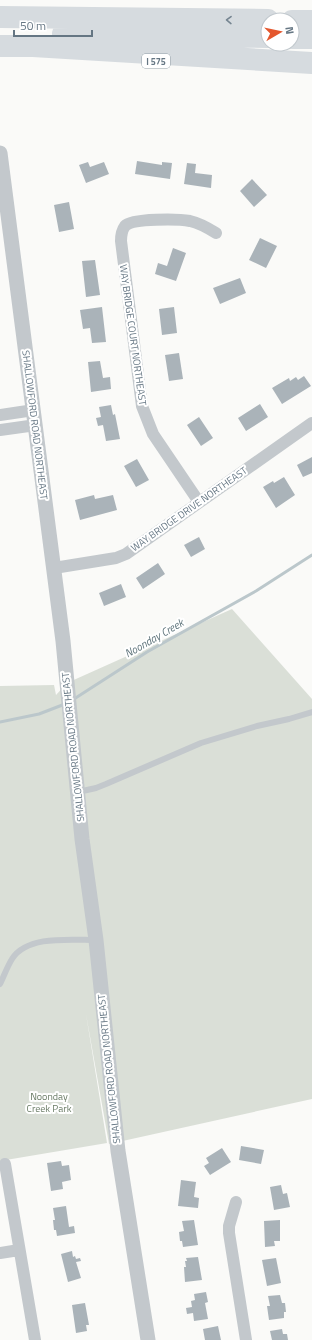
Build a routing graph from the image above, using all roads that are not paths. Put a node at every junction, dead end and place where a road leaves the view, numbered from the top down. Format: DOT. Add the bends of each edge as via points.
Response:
graph roads {
  1 [pos="0,17"];
  2 [pos="260,20"];
  3 [pos="300,20"];
  4 [pos="312,21"];
  5 [pos="0,33"];
  6 [pos="260,37"];
  7 [pos="300,38"];
  8 [pos="312,38"];
  9 [pos="0,46"];
  10 [pos="0,60"];
  11 [pos="312,63"];
  12 [pos="0,153"];
  13 [pos="216,233"];
  14 [pos="34,410"];
  15 [pos="0,415"];
  16 [pos="312,423"];
  17 [pos="36,425"];
  18 [pos="0,430"];
  19 [pos="199,502"];
  20 [pos="54,568"];
  21 [pos="312,712"];
  22 [pos="77,792"];
  23 [pos="96,940"];
  24 [pos="0,984"];
  25 [pos="5,1164"];
  26 [pos="236,1202"];
  27 [pos="19,1250"];
  28 [pos="0,1253"];
  29 [pos="35,1340"];
  30 [pos="148,1340"];
  31 [pos="246,1340"];
  2 -- 1 [label="highway, one-way"];
  3 -- 4 [label="highway"];
  5 -- 6 [label="highway"];
  7 -- 8 [label="highway"];
  9 -- 11 [label="highway"];
  10 -- 11 [label="highway, I 575"];
  12 -- 14 [label="street, SHALLOWFORD ROAD NORTHEAST"];
  13 -- 19 [label="street, WAY BRIDGE COURT NORTHEAST" via="190,221 121,222 121,241 142,406 153,434"];
  14 -- 15 [label="street"];
  14 -- 17 [label="street, SHALLOWFORD ROAD NORTHEAST"];
  16 -- 19 [label="street, WAY BRIDGE DRIVE NORTHEAST"];
  17 -- 18 [label="street"];
  17 -- 20 [label="street, SHALLOWFORD ROAD NORTHEAST"];
  19 -- 20 [label="street, WAY BRIDGE DRIVE NORTHEAST" via="126,554 116,558"];
  20 -- 22 [label="street, SHALLOWFORD ROAD NORTHEAST"];
  21 -- 22 [label="lane" via="223,735 96,788"];
  22 -- 23 [label="street, SHALLOWFORD ROAD NORTHEAST"];
  23 -- 24 [label="lane" via="28,945 12,959"];
  23 -- 30 [label="street, SHALLOWFORD ROAD NORTHEAST" via="118,1151"];
  25 -- 27 [label="street"];
  26 -- 31 [label="street" via="229,1233"];
  27 -- 28 [label="street"];
  27 -- 29 [label="street"];
}
